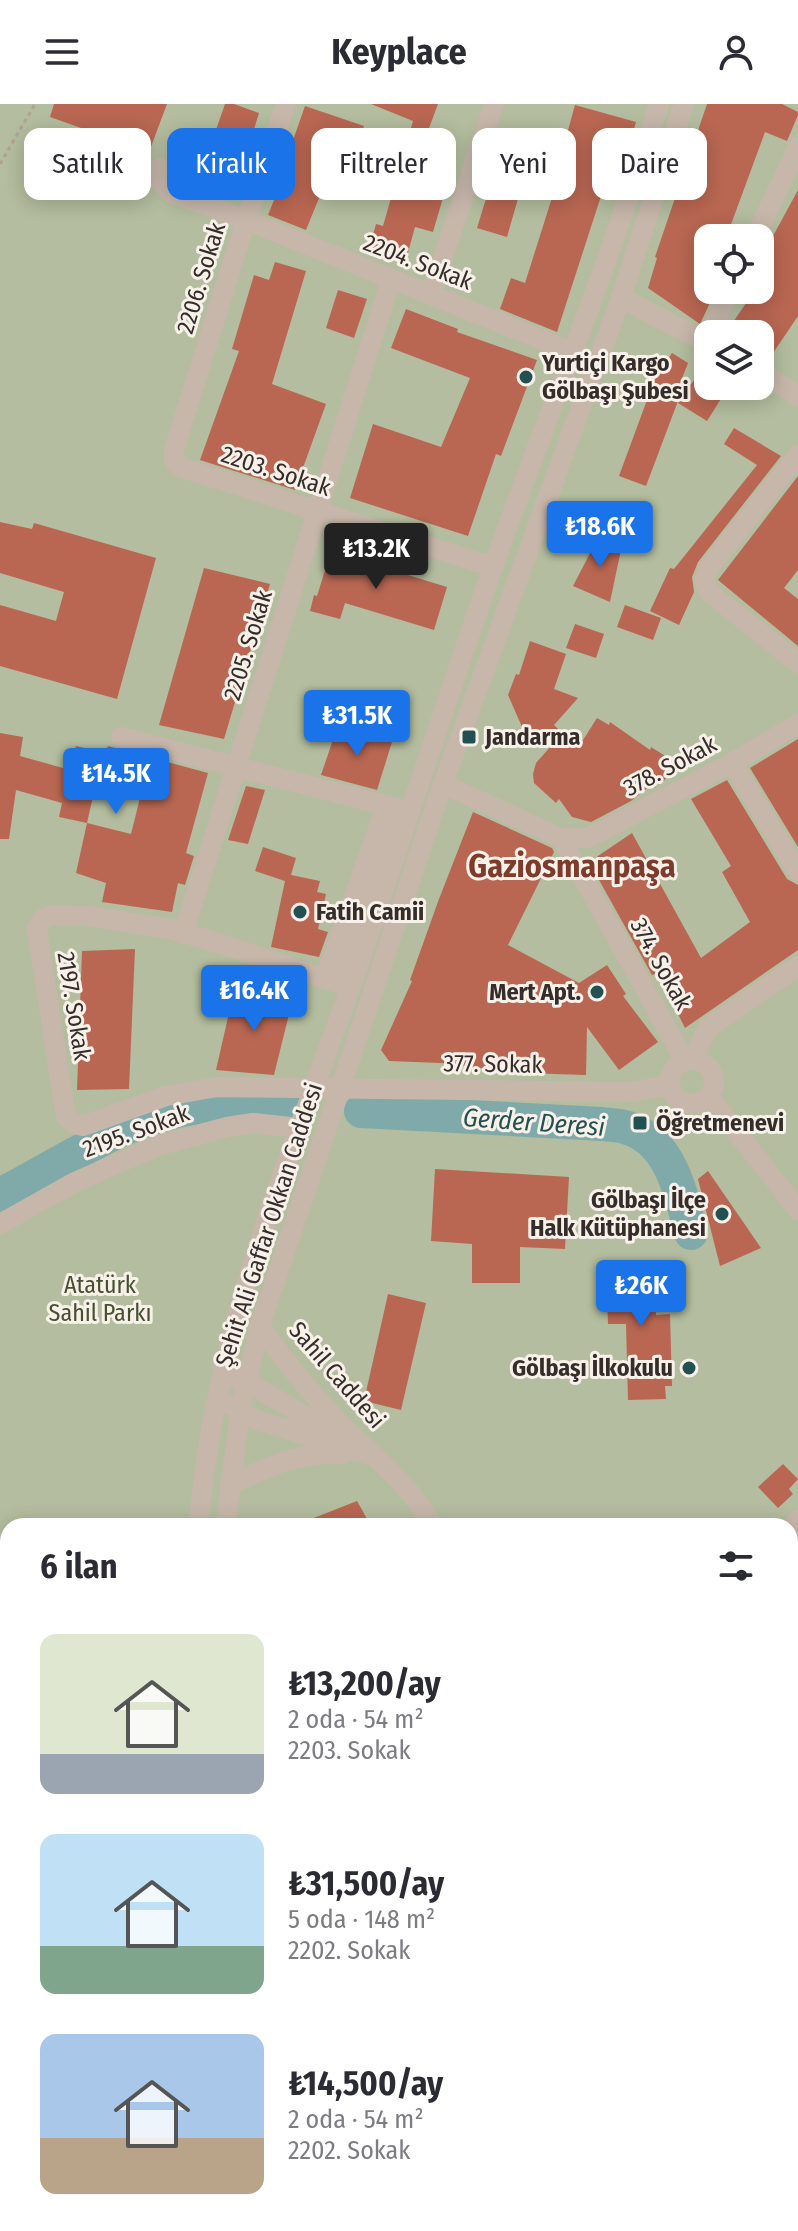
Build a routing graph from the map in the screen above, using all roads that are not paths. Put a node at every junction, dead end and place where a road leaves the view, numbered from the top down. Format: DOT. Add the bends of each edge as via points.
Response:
graph roads {
  1 [pos="286,104"];
  2 [pos="494,104"];
  3 [pos="659,104"];
  4 [pos="684,104"];
  5 [pos="798,147"];
  6 [pos="160,168"];
  7 [pos="246,220"];
  8 [pos="762,224"];
  9 [pos="391,280"];
  10 [pos="431,294"];
  11 [pos="621,298"];
  12 [pos="694,332"];
  13 [pos="572,352"];
  14 [pos="774,380"];
  15 [pos="798,395"];
  16 [pos="798,455"];
  17 [pos="180,467"];
  18 [pos="318,512"];
  19 [pos="493,567"];
  20 [pos="798,663"];
  21 [pos="798,724"];
  22 [pos="121,737"];
  23 [pos="732,763"];
  24 [pos="238,767"];
  25 [pos="443,784"];
  26 [pos="411,811"];
  27 [pos="384,812"];
  28 [pos="561,838"];
  29 [pos="798,872"];
  30 [pos="183,934"];
  31 [pos="798,966"];
  32 [pos="350,987"];
  33 [pos="689,1060"];
  34 [pos="670,1085"];
  35 [pos="314,1088"];
  36 [pos="339,1088"];
  37 [pos="709,1097"];
  38 [pos="300,1128"];
  39 [pos="798,1210"];
  40 [pos="0,1224"];
  41 [pos="260,1326"];
  42 [pos="222,1374"];
  43 [pos="248,1376"];
  44 [pos="240,1412"];
  45 [pos="375,1457"];
  46 [pos="230,1485"];
  47 [pos="200,1518"];
  48 [pos="227,1518"];
  49 [pos="427,1518"];
  1 -- 7 [label="street, 2206. Sokak"];
  2 -- 10 [label="street"];
  3 -- 13 [label="street, Şehit Ali Gaffar Okkan Caddesi"];
  4 -- 11 [label="street, Şehit Ali Gaffar Okkan Caddesi"];
  5 -- 8 [label="street"];
  6 -- 7 [label="street, 2204. Sokak" via="159,180 170,192"];
  7 -- 9 [label="street, 2204. Sokak"];
  7 -- 17 [label="street, 2206. Sokak" via="174,450"];
  9 -- 10 [label="street, 2204. Sokak"];
  9 -- 18 [label="street, 2205. Sokak"];
  10 -- 13 [label="street, 2204. Sokak"];
  11 -- 12 [label="street"];
  11 -- 25 [label="street, Şehit Ali Gaffar Okkan Caddesi"];
  13 -- 19 [label="street, Şehit Ali Gaffar Okkan Caddesi"];
  14 -- 15 [label="street"];
  16 -- 20 [label="street" via="711,565 704,586"];
  17 -- 18 [label="street, 2203. Sokak"];
  18 -- 19 [label="street, 2203. Sokak"];
  18 -- 24 [label="street, 2205. Sokak"];
  19 -- 26 [label="street, Şehit Ali Gaffar Okkan Caddesi"];
  21 -- 23 [label="street, 378. Sokak"];
  22 -- 24 [label="street"];
  23 -- 28 [label="street, 378. Sokak" via="588,838"];
  23 -- 29 [label="street"];
  24 -- 26 [label="street"];
  24 -- 30 [label="street, 2205. Sokak"];
  25 -- 28 [label="street"];
  25 -- 36 [label="street, Şehit Ali Gaffar Okkan Caddesi"];
  26 -- 32 [label="street, Şehit Ali Gaffar Okkan Caddesi"];
  27 -- 27 [label="street" via="368,856 327,973 340,976 393,825"];
  28 -- 33 [label="street, 374. Sokak"];
  30 -- 32 [label="street, 2197. Sokak"];
  30 -- 35 [label="street, 2197. Sokak" via="88,916 50,915 42,920 37,941 66,1117 83,1126 185,1091 217,1087"];
  31 -- 33 [label="street" via="712,1025"];
  32 -- 35 [label="street, Şehit Ali Gaffar Okkan Caddesi"];
  33 -- 34 [label="street" via="674,1068"];
  33 -- 37 [label="street" via="706,1064 714,1076"];
  34 -- 36 [label="street, 377. Sokak" via="630,1092"];
  34 -- 37 [label="street" via="676,1097 689,1104"];
  35 -- 36 [label="street, 377. Sokak"];
  35 -- 38 [label="street, Şehit Ali Gaffar Okkan Caddesi"];
  36 -- 41 [label="street, Şehit Ali Gaffar Okkan Caddesi"];
  37 -- 39 [label="street"];
  38 -- 40 [label="street, 2195. Sokak" via="253,1123 157,1146 73,1183"];
  38 -- 42 [label="street, Şehit Ali Gaffar Okkan Caddesi"];
  41 -- 43 [label="street, Şehit Ali Gaffar Okkan Caddesi"];
  41 -- 45 [label="street, Sahil Caddesi" via="306,1387"];
  42 -- 43 [label="street" via="230,1379"];
  42 -- 44 [label="street, Şehit Ali Gaffar Okkan Caddesi" via="231,1406"];
  42 -- 47 [label="street, Şehit Ali Gaffar Okkan Caddesi"];
  43 -- 44 [label="street, Şehit Ali Gaffar Okkan Caddesi"];
  43 -- 45 [label="street"];
  44 -- 45 [label="street"];
  44 -- 46 [label="street, Şehit Ali Gaffar Okkan Caddesi"];
  45 -- 46 [label="street, Sahil Caddesi" via="308,1455"];
  45 -- 49 [label="street, Sahil Caddesi"];
  46 -- 48 [label="street"];
}
